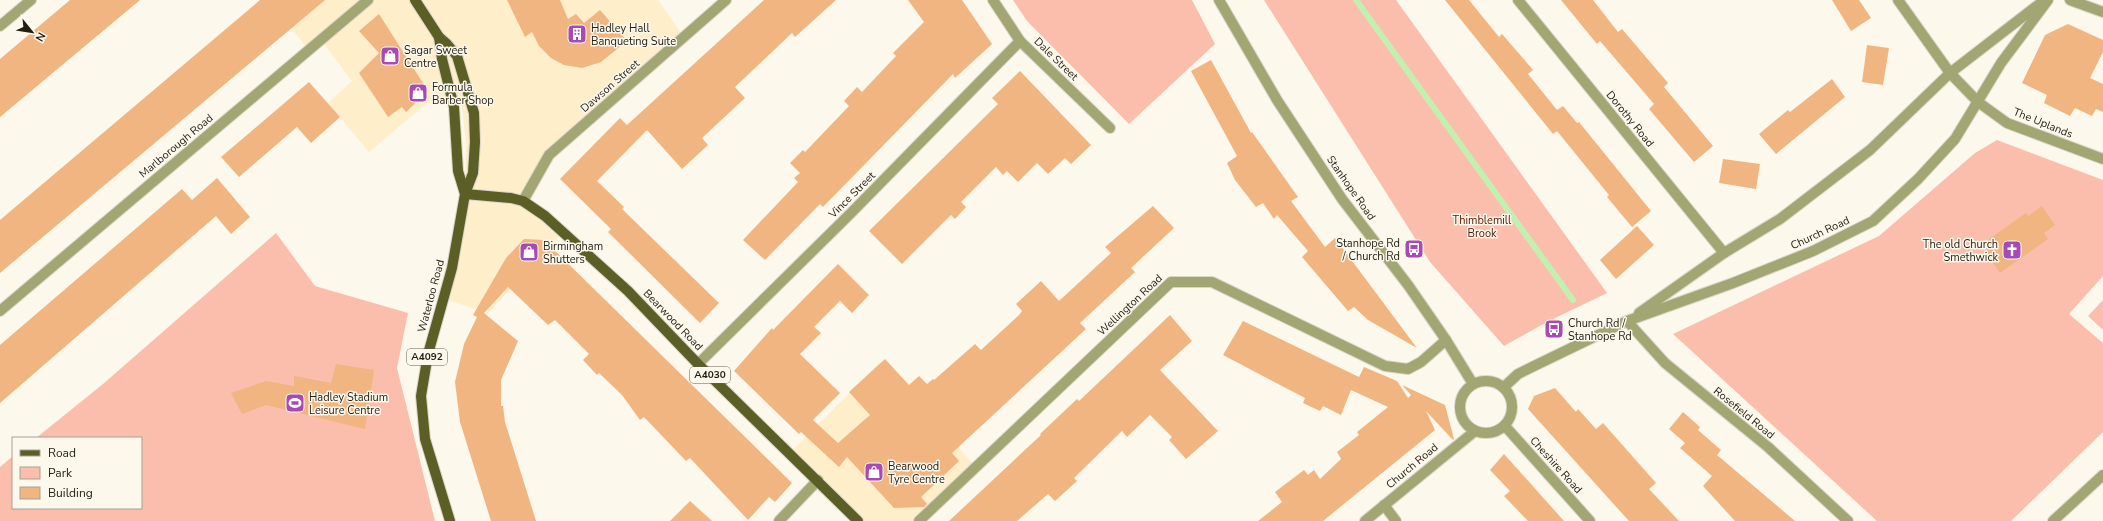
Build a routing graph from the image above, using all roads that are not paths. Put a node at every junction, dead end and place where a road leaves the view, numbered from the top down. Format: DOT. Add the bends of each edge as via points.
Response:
graph roads {
  1 [pos="31,0"];
  2 [pos="368,0"];
  3 [pos="415,0"];
  4 [pos="726,0"];
  5 [pos="993,0"];
  6 [pos="1219,0"];
  7 [pos="1518,0"];
  8 [pos="1898,0"];
  9 [pos="2045,0"];
  10 [pos="2048,0"];
  11 [pos="2070,0"];
  12 [pos="2103,12"];
  13 [pos="0,26"];
  14 [pos="438,37"];
  15 [pos="1020,41"];
  16 [pos="1950,73"];
  17 [pos="1978,102"];
  18 [pos="1110,128"];
  19 [pos="2103,159"];
  20 [pos="465,194"];
  21 [pos="523,201"];
  22 [pos="1724,253"];
  23 [pos="0,311"];
  24 [pos="1627,321"];
  25 [pos="1446,340"];
  26 [pos="698,364"];
  27 [pos="1473,384"];
  28 [pos="1504,387"];
  29 [pos="1505,426"];
  30 [pos="1475,431"];
  31 [pos="2103,475"];
  32 [pos="818,480"];
  33 [pos="1384,505"];
  34 [pos="450,521"];
  35 [pos="780,521"];
  36 [pos="858,521"];
  37 [pos="919,521"];
  38 [pos="1365,521"];
  39 [pos="1396,521"];
  40 [pos="1590,521"];
  41 [pos="1848,521"];
  42 [pos="2053,521"];
  1 -- 13 [label="street"];
  2 -- 23 [label="street, Marlborough Road"];
  3 -- 14 [label="main road"];
  4 -- 21 [label="street, Dawson Street" via="549,155"];
  5 -- 15 [label="street, Dale Street"];
  6 -- 25 [label="street, Stanhope Road" via="1277,100 1342,199 1408,284"];
  7 -- 22 [label="street, Dorothy Road"];
  8 -- 16 [label="street"];
  9 -- 16 [label="street, Church Road"];
  10 -- 17 [label="street, Church Road" via="2001,63"];
  11 -- 12 [label="street"];
  14 -- 20 [label="main road" via="454,106 458,171"];
  14 -- 20 [label="main road" via="446,42 457,56 474,113 473,173"];
  15 -- 18 [label="street, Dale Street"];
  15 -- 26 [label="street, Vince Street"];
  16 -- 17 [label="street"];
  16 -- 22 [label="street, Church Road" via="1870,150 1780,219"];
  17 -- 19 [label="street, The Uplands" via="2014,126"];
  17 -- 24 [label="street, Church Road" via="1955,139 1918,179 1873,221 1791,260"];
  20 -- 21 [label="main road, Bearwood Road / A4030"];
  20 -- 34 [label="main road, Waterloo Road / A4092" via="452,268 428,354 421,396 425,439"];
  21 -- 26 [label="main road, Bearwood Road / A4030" via="546,216 623,286"];
  22 -- 24 [label="street, Church Road"];
  24 -- 28 [label="street, Church Road" via="1518,374"];
  24 -- 41 [label="street, Rosefield Road" via="1665,364 1768,447"];
  25 -- 27 [label="street, Stanhope Road"];
  25 -- 37 [label="street, Wellington Road" via="1421,362 1408,369 1385,366 1212,282 1171,282"];
  26 -- 32 [label="main road, Bearwood Road / A4030"];
  27 -- 28 [label="street" via="1489,380"];
  27 -- 30 [label="street" via="1462,396 1460,412 1468,426"];
  28 -- 29 [label="street" via="1512,402 1510,419"];
  29 -- 30 [label="street" via="1490,433"];
  29 -- 40 [label="street, Cheshire Road"];
  30 -- 33 [label="street, Church Road"];
  31 -- 42 [label="street"];
  32 -- 35 [label="street"];
  32 -- 36 [label="main road, Bearwood Road / A4030"];
  33 -- 38 [label="street, Church Road"];
  33 -- 39 [label="street"];
}
